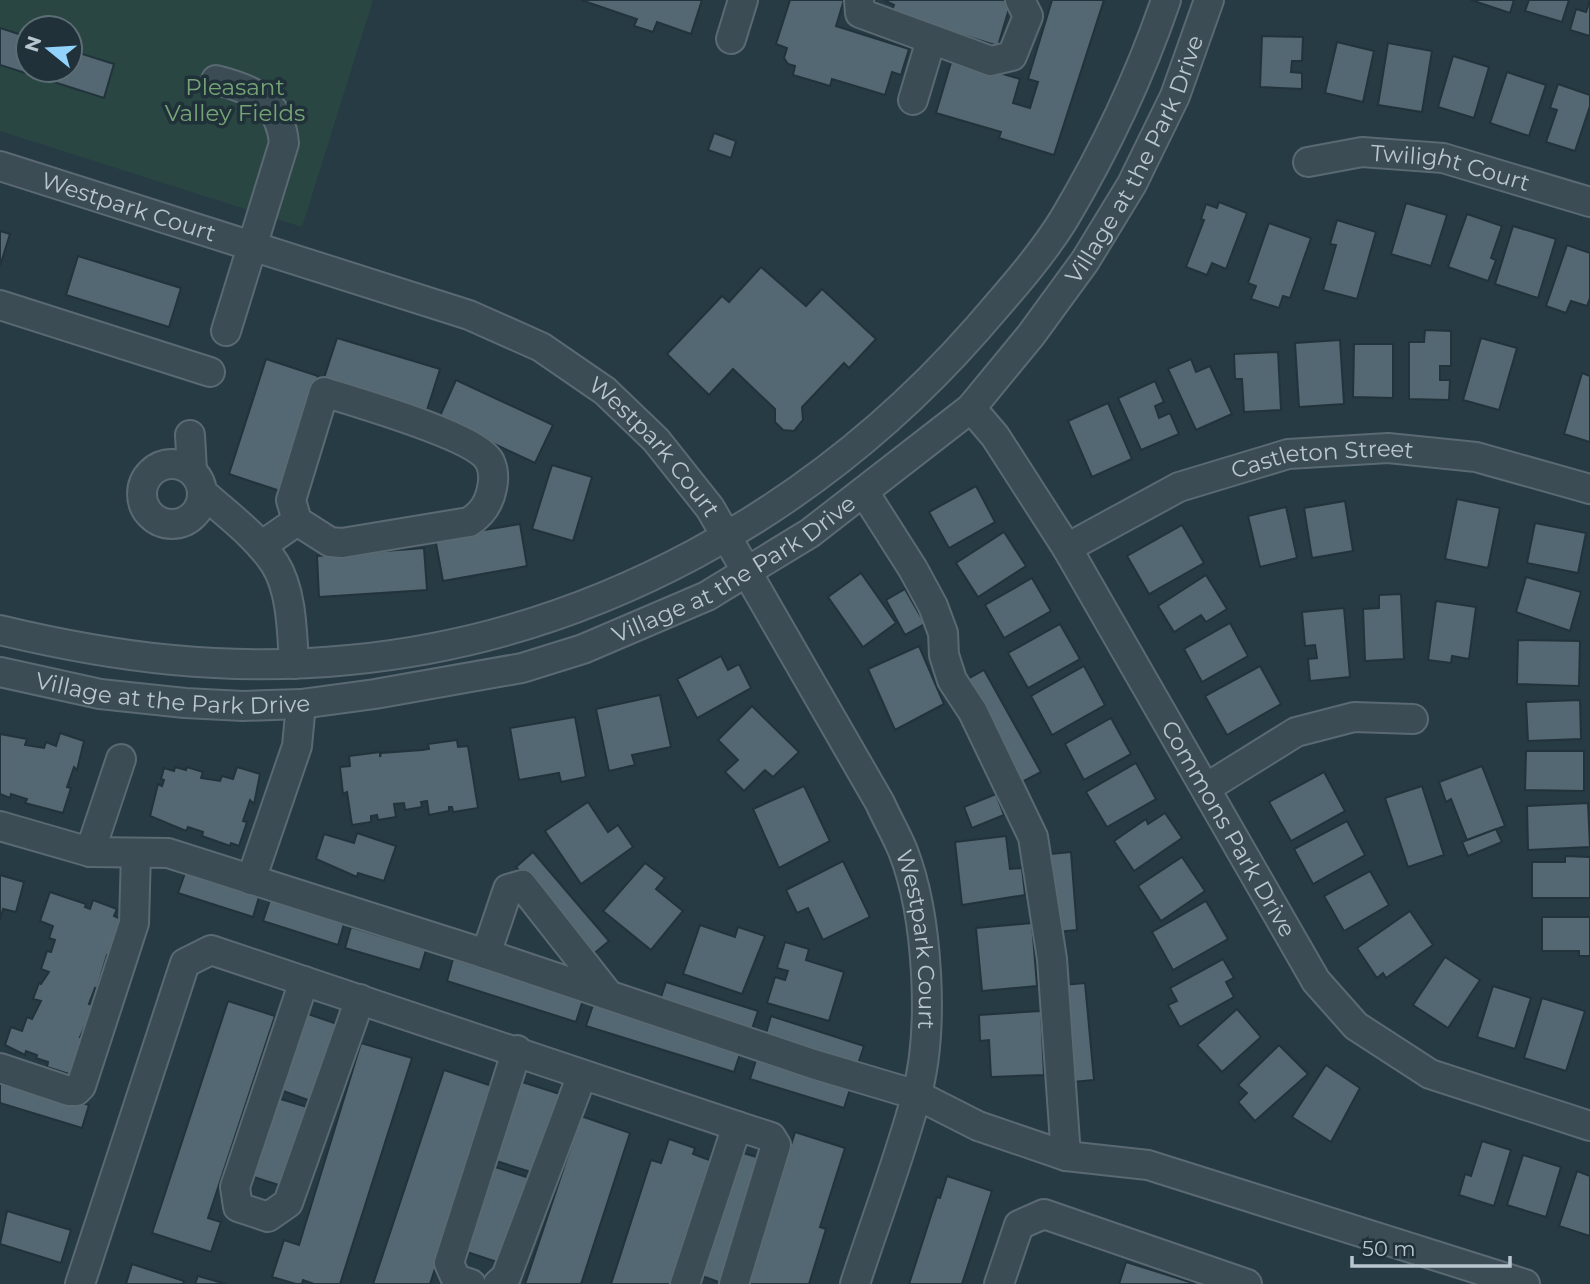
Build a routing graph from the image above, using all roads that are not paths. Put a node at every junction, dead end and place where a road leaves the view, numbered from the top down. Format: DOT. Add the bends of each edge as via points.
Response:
graph roads {
  1 [pos="743,0"];
  2 [pos="859,0"];
  3 [pos="1020,0"];
  4 [pos="1166,0"];
  5 [pos="1209,0"];
  6 [pos="731,39"];
  7 [pos="931,40"];
  8 [pos="216,80"];
  9 [pos="913,100"];
  10 [pos="1308,162"];
  11 [pos="0,166"];
  12 [pos="1590,202"];
  13 [pos="254,247"];
  14 [pos="0,305"];
  15 [pos="226,331"];
  16 [pos="210,372"];
  17 [pos="971,408"];
  18 [pos="190,485"];
  19 [pos="1590,489"];
  20 [pos="864,492"];
  21 [pos="297,520"];
  22 [pos="728,537"];
  23 [pos="261,546"];
  24 [pos="1067,548"];
  25 [pos="747,572"];
  26 [pos="0,630"];
  27 [pos="294,664"];
  28 [pos="0,672"];
  29 [pos="301,704"];
  30 [pos="1413,719"];
  31 [pos="121,759"];
  32 [pos="1206,788"];
  33 [pos="0,826"];
  34 [pos="90,852"];
  35 [pos="136,853"];
  36 [pos="251,880"];
  37 [pos="486,954"];
  38 [pos="304,981"];
  39 [pos="607,993"];
  40 [pos="360,999"];
  41 [pos="517,1050"];
  42 [pos="0,1068"];
  43 [pos="582,1074"];
  44 [pos="917,1095"];
  45 [pos="737,1126"];
  46 [pos="1590,1126"];
  47 [pos="1066,1156"];
  48 [pos="80,1284"];
  49 [pos="471,1284"];
  50 [pos="498,1284"];
  51 [pos="685,1284"];
  52 [pos="734,1284"];
  53 [pos="855,1284"];
  54 [pos="999,1284"];
  55 [pos="1247,1284"];
  56 [pos="1525,1284"];
  1 -- 6 [label="street"];
  2 -- 7 [label="street" via="860,13"];
  3 -- 7 [label="street" via="1028,16 1012,56 991,61"];
  4 -- 22 [label="street, Village at the Park Drive" via="1117,122 1062,222 1007,295 946,365 873,433"];
  5 -- 17 [label="street, Village at the Park Drive" via="1175,96 1132,184 1031,335"];
  7 -- 9 [label="street"];
  8 -- 13 [label="street" via="265,99 283,131 283,154"];
  10 -- 12 [label="street, Twilight Court" via="1362,152 1443,158"];
  11 -- 13 [label="street, Westpark Court"];
  13 -- 15 [label="street"];
  13 -- 22 [label="street, Westpark Court" via="469,315 541,347 605,391 656,440"];
  14 -- 16 [label="street"];
  17 -- 20 [label="street, Village at the Park Drive"];
  17 -- 24 [label="street, Commons Park Drive" via="995,436"];
  18 -- 23 [label="street"];
  19 -- 24 [label="street, Castleton Street" via="1476,457 1388,448 1288,454 1179,487"];
  20 -- 25 [label="street, Village at the Park Drive"];
  20 -- 47 [label="street" via="933,606 952,680 973,712 1033,837 1052,959"];
  21 -- 21 [label="street" via="291,500 324,392 417,421 489,460 494,476 481,515 469,522 342,543 330,542"];
  21 -- 23 [label="street"];
  22 -- 25 [label="street, Westpark Court"];
  22 -- 27 [label="street, Village at the Park Drive" via="622,591 532,623 398,654"];
  23 -- 27 [label="street" via="276,565 288,603"];
  24 -- 32 [label="street, Commons Park Drive"];
  25 -- 29 [label="street, Village at the Park Drive" via="707,596 583,649 522,668"];
  25 -- 44 [label="street, Westpark Court" via="903,851 920,913 926,977 925,1038"];
  26 -- 27 [label="street, Village at the Park Drive" via="125,657"];
  28 -- 29 [label="street, Village at the Park Drive" via="100,694 185,704"];
  29 -- 36 [label="street" via="297,746"];
  30 -- 32 [label="street" via="1354,717 1296,732"];
  31 -- 34 [label="street"];
  32 -- 46 [label="street, Commons Park Drive" via="1317,981 1356,1026 1430,1074"];
  33 -- 34 [label="street"];
  34 -- 35 [label="street"];
  35 -- 36 [label="street" via="168,853"];
  35 -- 42 [label="street" via="134,923 81,1086 69,1091"];
  36 -- 37 [label="street"];
  37 -- 39 [label="street"];
  37 -- 39 [label="street" via="508,889 522,885"];
  38 -- 40 [label="street"];
  38 -- 40 [label="street" via="235,1187 238,1207 268,1217 288,1203"];
  38 -- 48 [label="street" via="211,950 185,963"];
  39 -- 44 [label="street"];
  40 -- 41 [label="street"];
  41 -- 43 [label="street"];
  41 -- 49 [label="street" via="449,1263 457,1279"];
  43 -- 45 [label="street"];
  43 -- 50 [label="street" via="506,1277"];
  44 -- 47 [label="street" via="978,1126"];
  44 -- 53 [label="street, Westpark Court"];
  45 -- 51 [label="street"];
  45 -- 52 [label="street" via="771,1137 776,1145"];
  47 -- 56 [label="street" via="1148,1165"];
  54 -- 55 [label="street" via="1019,1225 1044,1214"];
}
